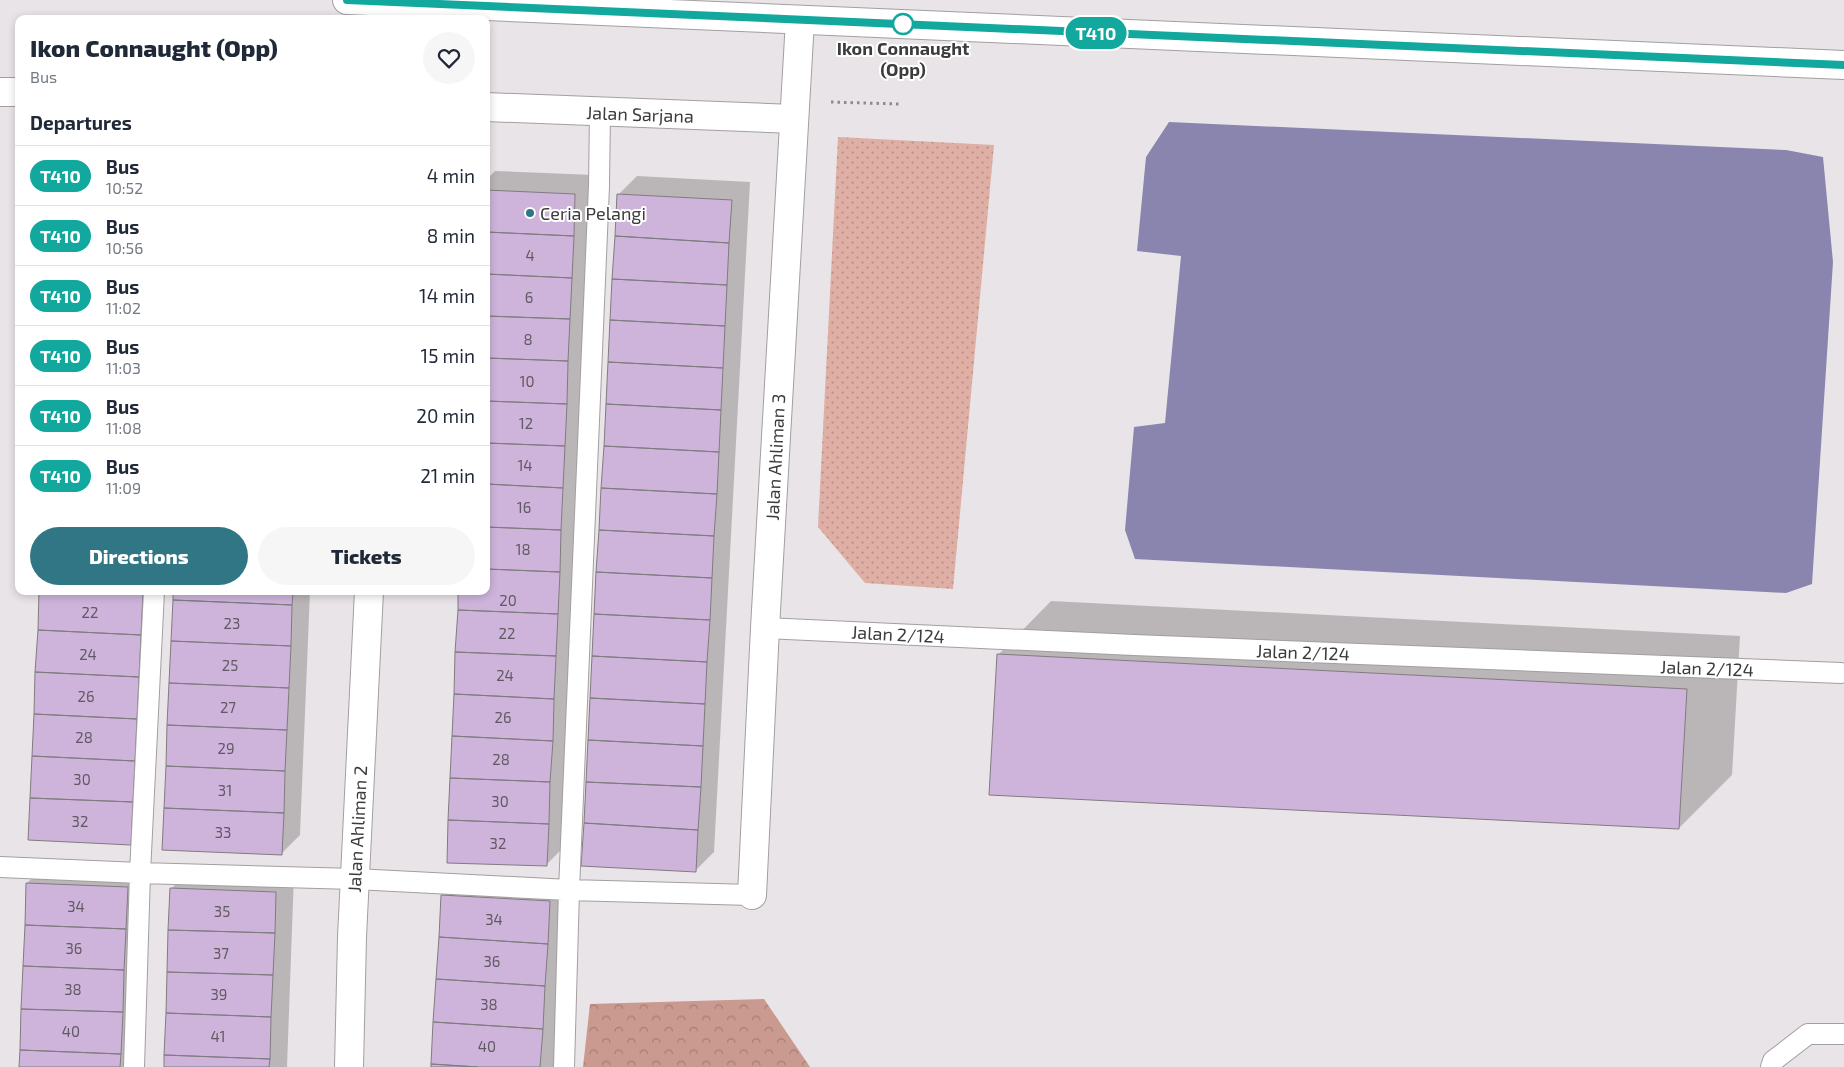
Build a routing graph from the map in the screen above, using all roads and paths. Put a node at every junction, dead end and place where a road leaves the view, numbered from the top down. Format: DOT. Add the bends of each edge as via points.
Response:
graph roads {
  1 [pos="347,0"];
  2 [pos="800,20"];
  3 [pos="1844,65"];
  4 [pos="0,92"];
  5 [pos="15,92"];
  6 [pos="899,104"];
  7 [pos="490,108"];
  8 [pos="795,110"];
  9 [pos="600,112"];
  10 [pos="154,595"];
  11 [pos="369,595"];
  12 [pos="765,628"];
  13 [pos="1841,673"];
  14 [pos="0,867"];
  15 [pos="140,873"];
  16 [pos="355,879"];
  17 [pos="569,890"];
  18 [pos="752,895"];
  19 [pos="1844,1034"];
  20 [pos="134,1067"];
  21 [pos="349,1067"];
  22 [pos="564,1067"];
  23 [pos="1771,1067"];
  1 -- 2 [label="main road"];
  2 -- 3 [label="main road"];
  2 -- 8 [label="main road, Jalan Ahliman 3"];
  4 -- 5 [label="main road"];
  6 -- 8 [label="path"];
  7 -- 9 [label="main road, Jalan Sarjana"];
  8 -- 9 [label="main road, Jalan Sarjana"];
  8 -- 12 [label="main road, Jalan Ahliman 3"];
  9 -- 17 [label="lane"];
  10 -- 15 [label="lane"];
  11 -- 16 [label="main road, Jalan Ahliman 2"];
  12 -- 13 [label="lane, Jalan 2/124"];
  12 -- 18 [label="main road, Jalan Ahliman 3"];
  14 -- 15 [label="lane"];
  15 -- 16 [label="lane"];
  15 -- 20 [label="lane"];
  16 -- 17 [label="lane"];
  16 -- 21 [label="main road, Jalan Ahliman 2"];
  17 -- 18 [label="lane"];
  17 -- 22 [label="lane"];
  19 -- 23 [label="lane" via="1808,1034 1773,1061"];
}
